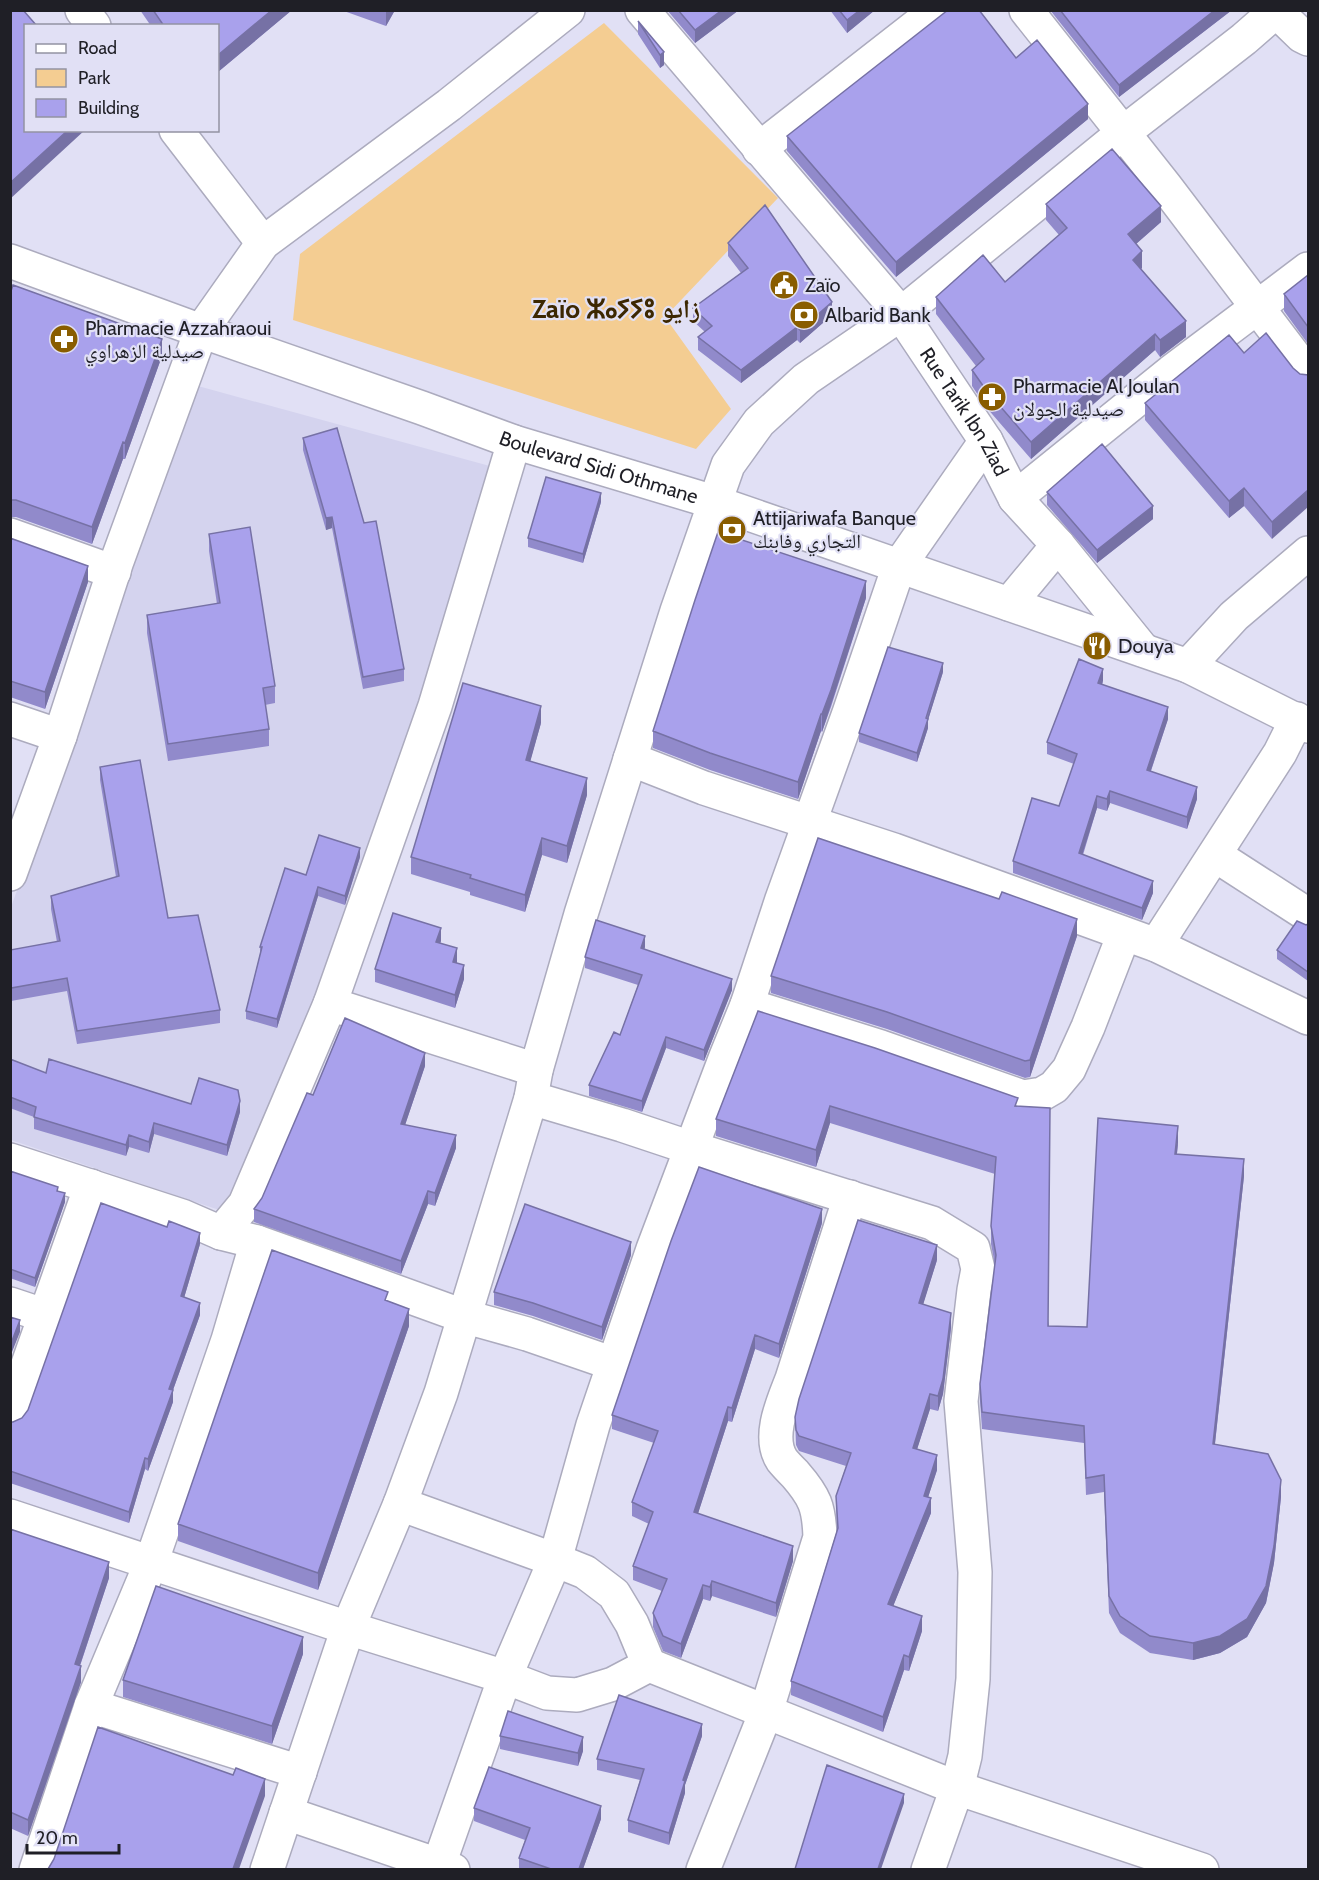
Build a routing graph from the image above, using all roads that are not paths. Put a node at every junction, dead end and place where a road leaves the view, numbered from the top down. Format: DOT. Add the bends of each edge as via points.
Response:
graph roads {
  1 [pos="82,10"];
  2 [pos="568,10"];
  3 [pos="642,10"];
  4 [pos="937,10"];
  5 [pos="1026,10"];
  6 [pos="1276,11"];
  7 [pos="92,24"];
  8 [pos="1308,39"];
  9 [pos="178,132"];
  10 [pos="1123,133"];
  11 [pos="759,149"];
  12 [pos="263,243"];
  13 [pos="10,261"];
  14 [pos="1308,269"];
  15 [pos="1258,307"];
  16 [pos="901,314"];
  17 [pos="201,332"];
  18 [pos="1308,374"];
  19 [pos="986,441"];
  20 [pos="514,442"];
  21 [pos="1015,498"];
  22 [pos="714,502"];
  23 [pos="10,535"];
  24 [pos="1058,545"];
  25 [pos="1308,553"];
  26 [pos="899,566"];
  27 [pos="114,572"];
  28 [pos="1009,604"];
  29 [pos="1143,650"];
  30 [pos="1188,666"];
  31 [pos="10,719"];
  32 [pos="1303,723"];
  33 [pos="60,736"];
  34 [pos="630,759"];
  35 [pos="810,822"];
  36 [pos="1215,855"];
  37 [pos="10,874"];
  38 [pos="1308,915"];
  39 [pos="1124,934"];
  40 [pos="1156,945"];
  41 [pos="330,1004"];
  42 [pos="747,1005"];
  43 [pos="1308,1018"];
  44 [pos="533,1084"];
  45 [pos="691,1148"];
  46 [pos="10,1160"];
  47 [pos="91,1186"];
  48 [pos="850,1197"];
  49 [pos="221,1233"];
  50 [pos="257,1242"];
  51 [pos="10,1304"];
  52 [pos="46,1316"];
  53 [pos="463,1316"];
  54 [pos="614,1364"];
  55 [pos="10,1415"];
  56 [pos="400,1504"];
  57 [pos="10,1516"];
  58 [pos="555,1560"];
  59 [pos="151,1563"];
  60 [pos="348,1628"];
  61 [pos="649,1665"];
  62 [pos="506,1677"];
  63 [pos="91,1706"];
  64 [pos="766,1712"];
  65 [pos="300,1772"];
  66 [pos="957,1788"];
  67 [pos="286,1813"];
  68 [pos="443,1868"];
  69 [pos="36,1869"];
  70 [pos="267,1869"];
  71 [pos="703,1869"];
  72 [pos="928,1869"];
  73 [pos="1202,1869"];
  1 -- 7 [label="street"];
  2 -- 12 [label="street" via="449,105"];
  3 -- 11 [label="street, Rue Tarik Ibn Ziad"];
  4 -- 11 [label="street"];
  5 -- 10 [label="street"];
  6 -- 8 [label="street"];
  6 -- 10 [label="street"];
  9 -- 12 [label="street"];
  10 -- 15 [label="street"];
  10 -- 16 [label="street"];
  11 -- 16 [label="street, Rue Tarik Ibn Ziad"];
  12 -- 17 [label="street"];
  13 -- 17 [label="street, Boulevard Sidi Othmane"];
  14 -- 15 [label="street"];
  15 -- 18 [label="street"];
  15 -- 21 [label="street"];
  16 -- 19 [label="street, Rue Tarik Ibn Ziad"];
  16 -- 22 [label="street" via="806,380 759,422 728,465"];
  17 -- 20 [label="street, Boulevard Sidi Othmane"];
  17 -- 27 [label="street"];
  19 -- 21 [label="street, Rue Tarik Ibn Ziad"];
  19 -- 26 [label="street"];
  20 -- 22 [label="street, Boulevard Sidi Othmane"];
  20 -- 41 [label="street" via="435,706"];
  21 -- 24 [label="street, Rue Tarik Ibn Ziad"];
  22 -- 26 [label="street, Boulevard Sidi Othmane"];
  22 -- 34 [label="street"];
  23 -- 27 [label="street"];
  24 -- 28 [label="street"];
  24 -- 29 [label="street, Rue Tarik Ibn Ziad"];
  25 -- 30 [label="street" via="1234,616"];
  26 -- 28 [label="street, Boulevard Sidi Othmane"];
  26 -- 35 [label="street"];
  27 -- 33 [label="street"];
  28 -- 29 [label="street, Boulevard Sidi Othmane"];
  29 -- 30 [label="street, Boulevard Sidi Othmane"];
  30 -- 32 [label="street, Boulevard Sidi Othmane"];
  31 -- 33 [label="street"];
  32 -- 36 [label="street"];
  33 -- 37 [label="street"];
  34 -- 35 [label="street"];
  34 -- 44 [label="street"];
  35 -- 39 [label="street"];
  35 -- 42 [label="street"];
  36 -- 38 [label="street"];
  36 -- 40 [label="street"];
  39 -- 40 [label="street"];
  39 -- 42 [label="street" via="1069,1069 1054,1087 1042,1094 1023,1097"];
  40 -- 43 [label="street"];
  41 -- 44 [label="street"];
  41 -- 49 [label="street" via="245,1204"];
  42 -- 45 [label="street"];
  44 -- 45 [label="street" via="622,1125"];
  44 -- 53 [label="street"];
  45 -- 48 [label="street"];
  45 -- 54 [label="street"];
  46 -- 47 [label="street"];
  47 -- 49 [label="street"];
  47 -- 52 [label="street"];
  48 -- 64 [label="street" via="777,1430 782,1460 813,1496 820,1516 820,1538"];
  48 -- 66 [label="street" via="932,1223 961,1239 973,1248 978,1269 961,1401 975,1572 973,1679 965,1756"];
  49 -- 50 [label="street"];
  50 -- 53 [label="street"];
  50 -- 59 [label="street"];
  51 -- 52 [label="street"];
  52 -- 55 [label="street"];
  53 -- 54 [label="street"];
  53 -- 56 [label="street" via="441,1394"];
  54 -- 58 [label="street"];
  56 -- 58 [label="street"];
  56 -- 60 [label="street"];
  57 -- 59 [label="street"];
  58 -- 61 [label="street" via="585,1572 614,1594"];
  58 -- 62 [label="street"];
  59 -- 60 [label="street"];
  59 -- 63 [label="street"];
  60 -- 62 [label="street"];
  60 -- 65 [label="street"];
  61 -- 62 [label="street" via="613,1684 577,1695 547,1693"];
  61 -- 64 [label="street"];
  62 -- 68 [label="street"];
  63 -- 65 [label="street"];
  63 -- 69 [label="street"];
  64 -- 66 [label="street"];
  64 -- 71 [label="street"];
  65 -- 67 [label="street"];
  66 -- 72 [label="street"];
  66 -- 73 [label="street"];
  67 -- 68 [label="street"];
  67 -- 70 [label="street"];
}
